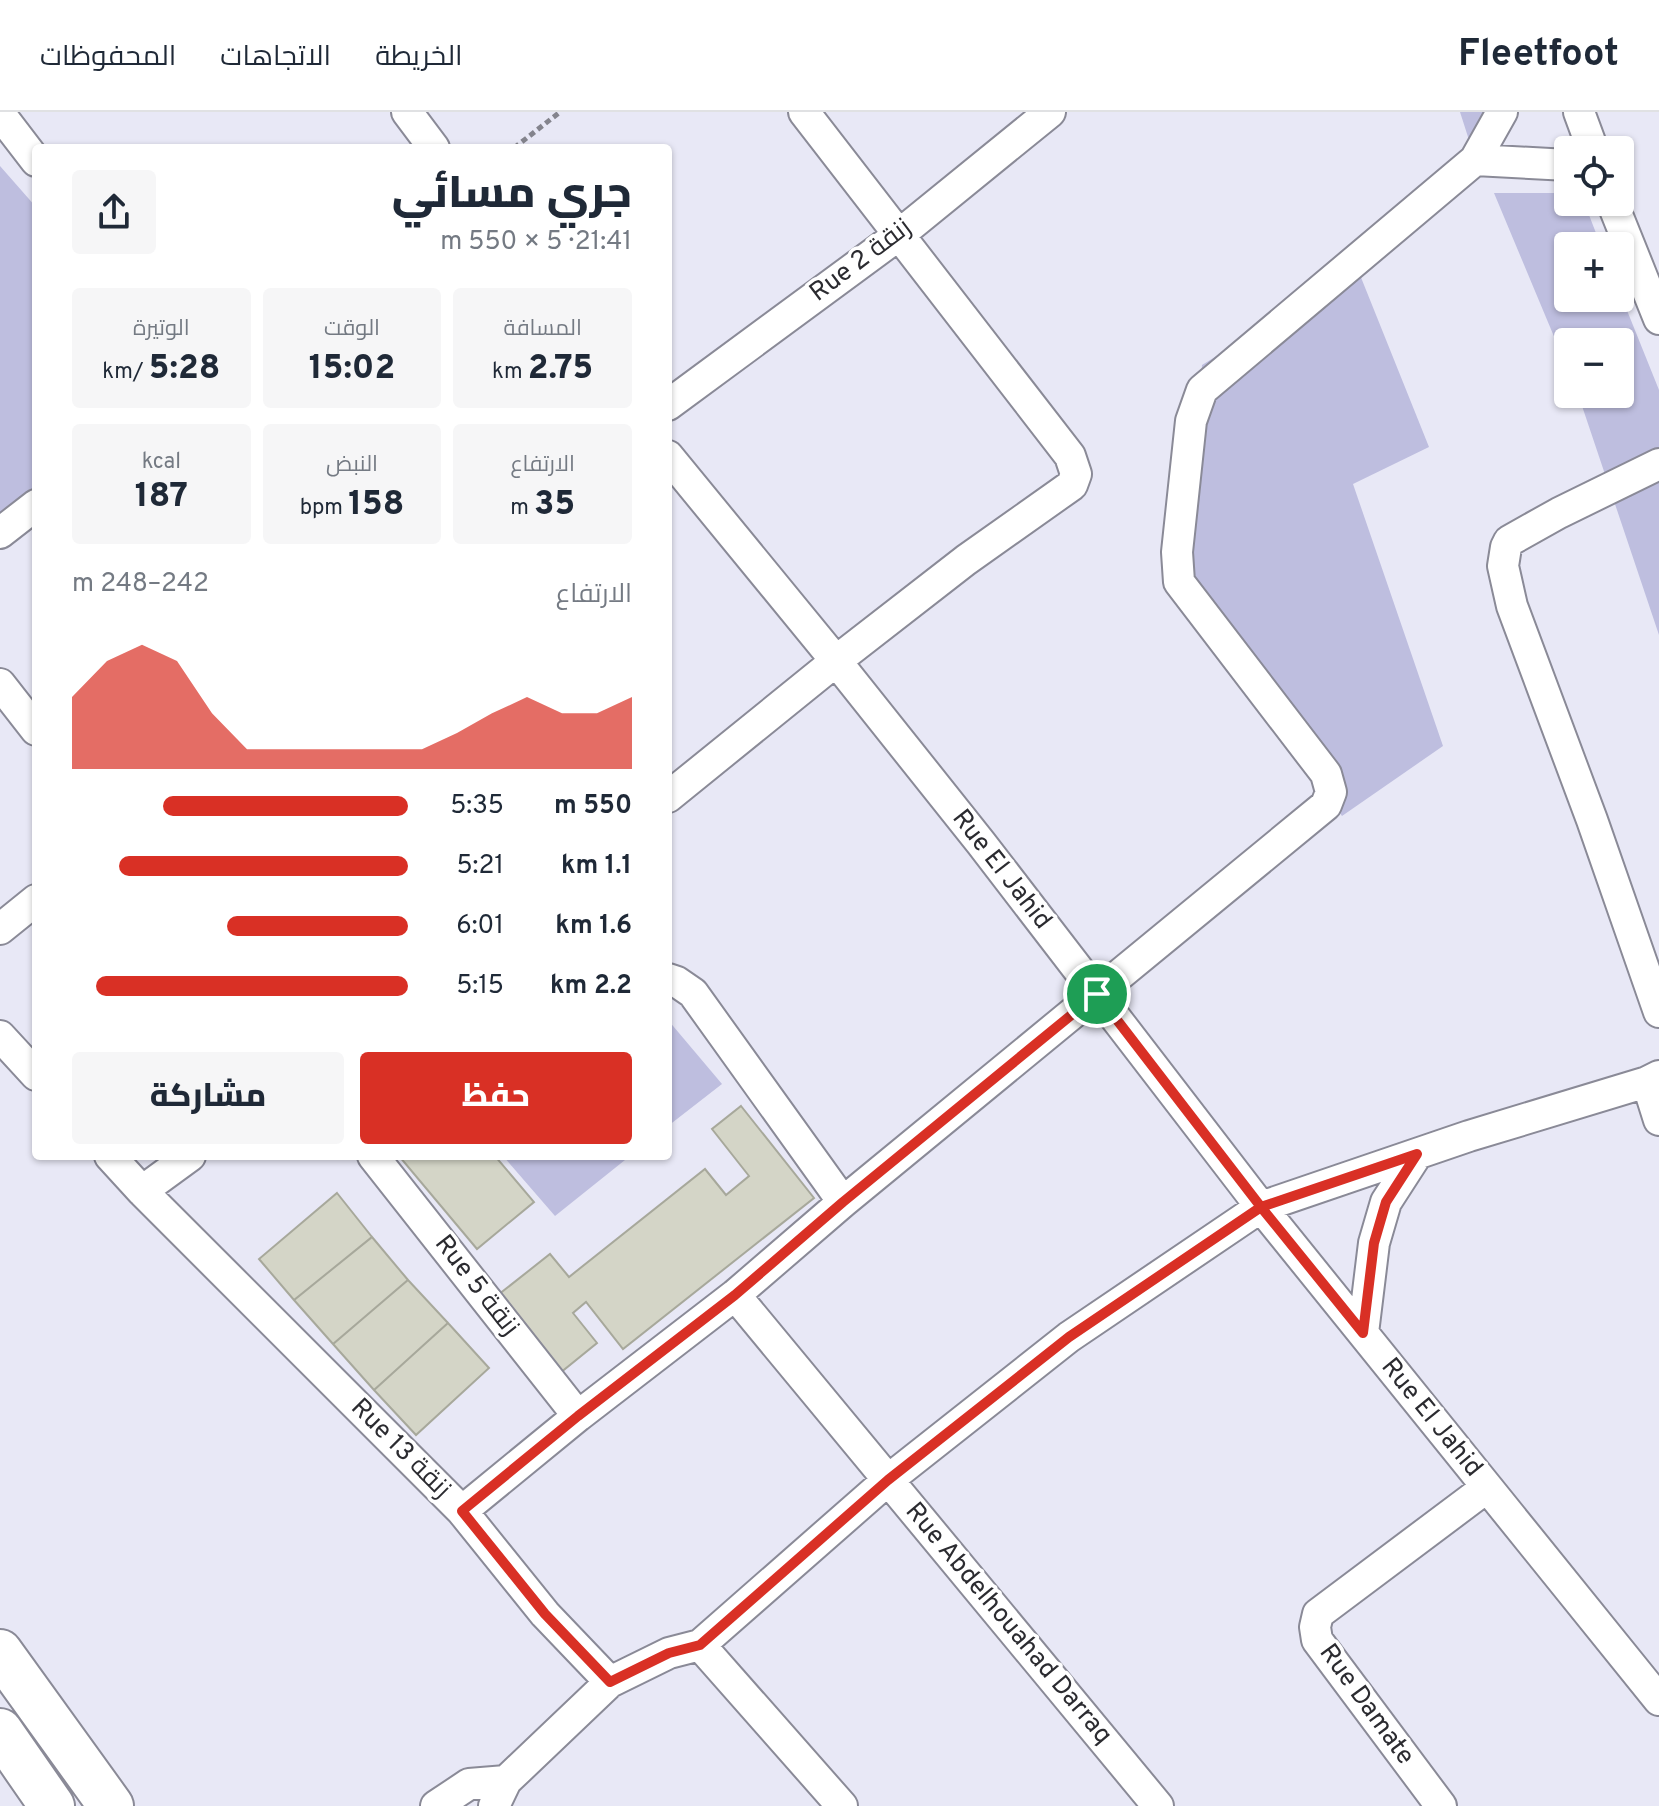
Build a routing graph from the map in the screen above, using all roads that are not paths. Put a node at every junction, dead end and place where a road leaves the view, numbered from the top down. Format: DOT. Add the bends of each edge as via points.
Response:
graph roads {
  1 [pos="407,112"];
  2 [pos="804,112"];
  3 [pos="1050,112"];
  4 [pos="1502,112"];
  5 [pos="1579,112"];
  6 [pos="0,114"];
  7 [pos="1588,136"];
  8 [pos="431,144"];
  9 [pos="32,156"];
  10 [pos="1475,160"];
  11 [pos="1554,164"];
  12 [pos="1618,216"];
  13 [pos="900,234"];
  14 [pos="1659,319"];
  15 [pos="672,402"];
  16 [pos="672,461"];
  17 [pos="1659,464"];
  18 [pos="32,508"];
  19 [pos="0,533"];
  20 [pos="836,661"];
  21 [pos="0,684"];
  22 [pos="32,725"];
  23 [pos="672,794"];
  24 [pos="32,903"];
  25 [pos="0,929"];
  26 [pos="672,980"];
  27 [pos="1097,994"];
  28 [pos="1659,1012"];
  29 [pos="0,1036"];
  30 [pos="32,1071"];
  31 [pos="1653,1079"];
  32 [pos="1659,1120"];
  33 [pos="1417,1154"];
  34 [pos="114,1160"];
  35 [pos="185,1160"];
  36 [pos="376,1160"];
  37 [pos="142,1191"];
  38 [pos="843,1202"];
  39 [pos="1261,1207"];
  40 [pos="735,1295"];
  41 [pos="1363,1333"];
  42 [pos="578,1416"];
  43 [pos="888,1480"];
  44 [pos="1486,1488"];
  45 [pos="462,1511"];
  46 [pos="700,1645"];
  47 [pos="0,1652"];
  48 [pos="610,1682"];
  49 [pos="1659,1700"];
  50 [pos="0,1731"];
  51 [pos="500,1793"];
  52 [pos="52,1806"];
  53 [pos="111,1806"];
  54 [pos="436,1806"];
  55 [pos="842,1806"];
  56 [pos="1158,1806"];
  57 [pos="1441,1806"];
  1 -- 8 [label="street"];
  2 -- 13 [label="street"];
  3 -- 13 [label="street, Rue 2 زنقة"];
  4 -- 10 [label="street"];
  5 -- 7 [label="street"];
  6 -- 9 [label="street"];
  10 -- 11 [label="street"];
  10 -- 27 [label="street" via="1202,390 1191,421 1177,552 1179,582 1326,774 1331,792 1326,805"];
  12 -- 14 [label="street"];
  13 -- 15 [label="street, Rue 2 زنقة"];
  13 -- 20 [label="street" via="1070,456 1076,474 1072,485"];
  16 -- 20 [label="street, Rue El Jahid"];
  17 -- 28 [label="street" via="1509,541 1503,566 1512,606"];
  18 -- 19 [label="street"];
  20 -- 23 [label="street"];
  20 -- 27 [label="street, Rue El Jahid"];
  21 -- 22 [label="street"];
  24 -- 25 [label="street"];
  26 -- 38 [label="street" via="693,993"];
  27 -- 38 [label="street"];
  27 -- 39 [label="street, Rue El Jahid"];
  29 -- 30 [label="street"];
  31 -- 32 [label="street"];
  31 -- 33 [label="street"];
  33 -- 39 [label="street"];
  33 -- 41 [label="street" via="1386,1202 1374,1243"];
  34 -- 37 [label="street, Rue 13 زنقة"];
  35 -- 37 [label="street"];
  36 -- 42 [label="street, Rue 5 زنقة"];
  37 -- 45 [label="street, Rue 13 زنقة"];
  38 -- 40 [label="street"];
  39 -- 41 [label="street, Rue El Jahid"];
  39 -- 43 [label="street" via="1069,1337"];
  40 -- 42 [label="street"];
  40 -- 43 [label="street, Rue Abdelhouahad Darraq"];
  41 -- 44 [label="street, Rue El Jahid"];
  42 -- 45 [label="street"];
  43 -- 46 [label="street"];
  43 -- 56 [label="street, Rue Abdelhouahad Darraq"];
  44 -- 49 [label="street, Rue El Jahid"];
  44 -- 57 [label="street, Rue Damate" via="1318,1614 1315,1627 1317,1640"];
  45 -- 48 [label="street, Rue 13 زنقة" via="545,1614"];
  46 -- 48 [label="street" via="669,1653"];
  46 -- 55 [label="street"];
  47 -- 53 [label="main road"];
  48 -- 51 [label="street"];
  50 -- 52 [label="main road"];
  51 -- 54 [label="street" via="469,1784"];
}
